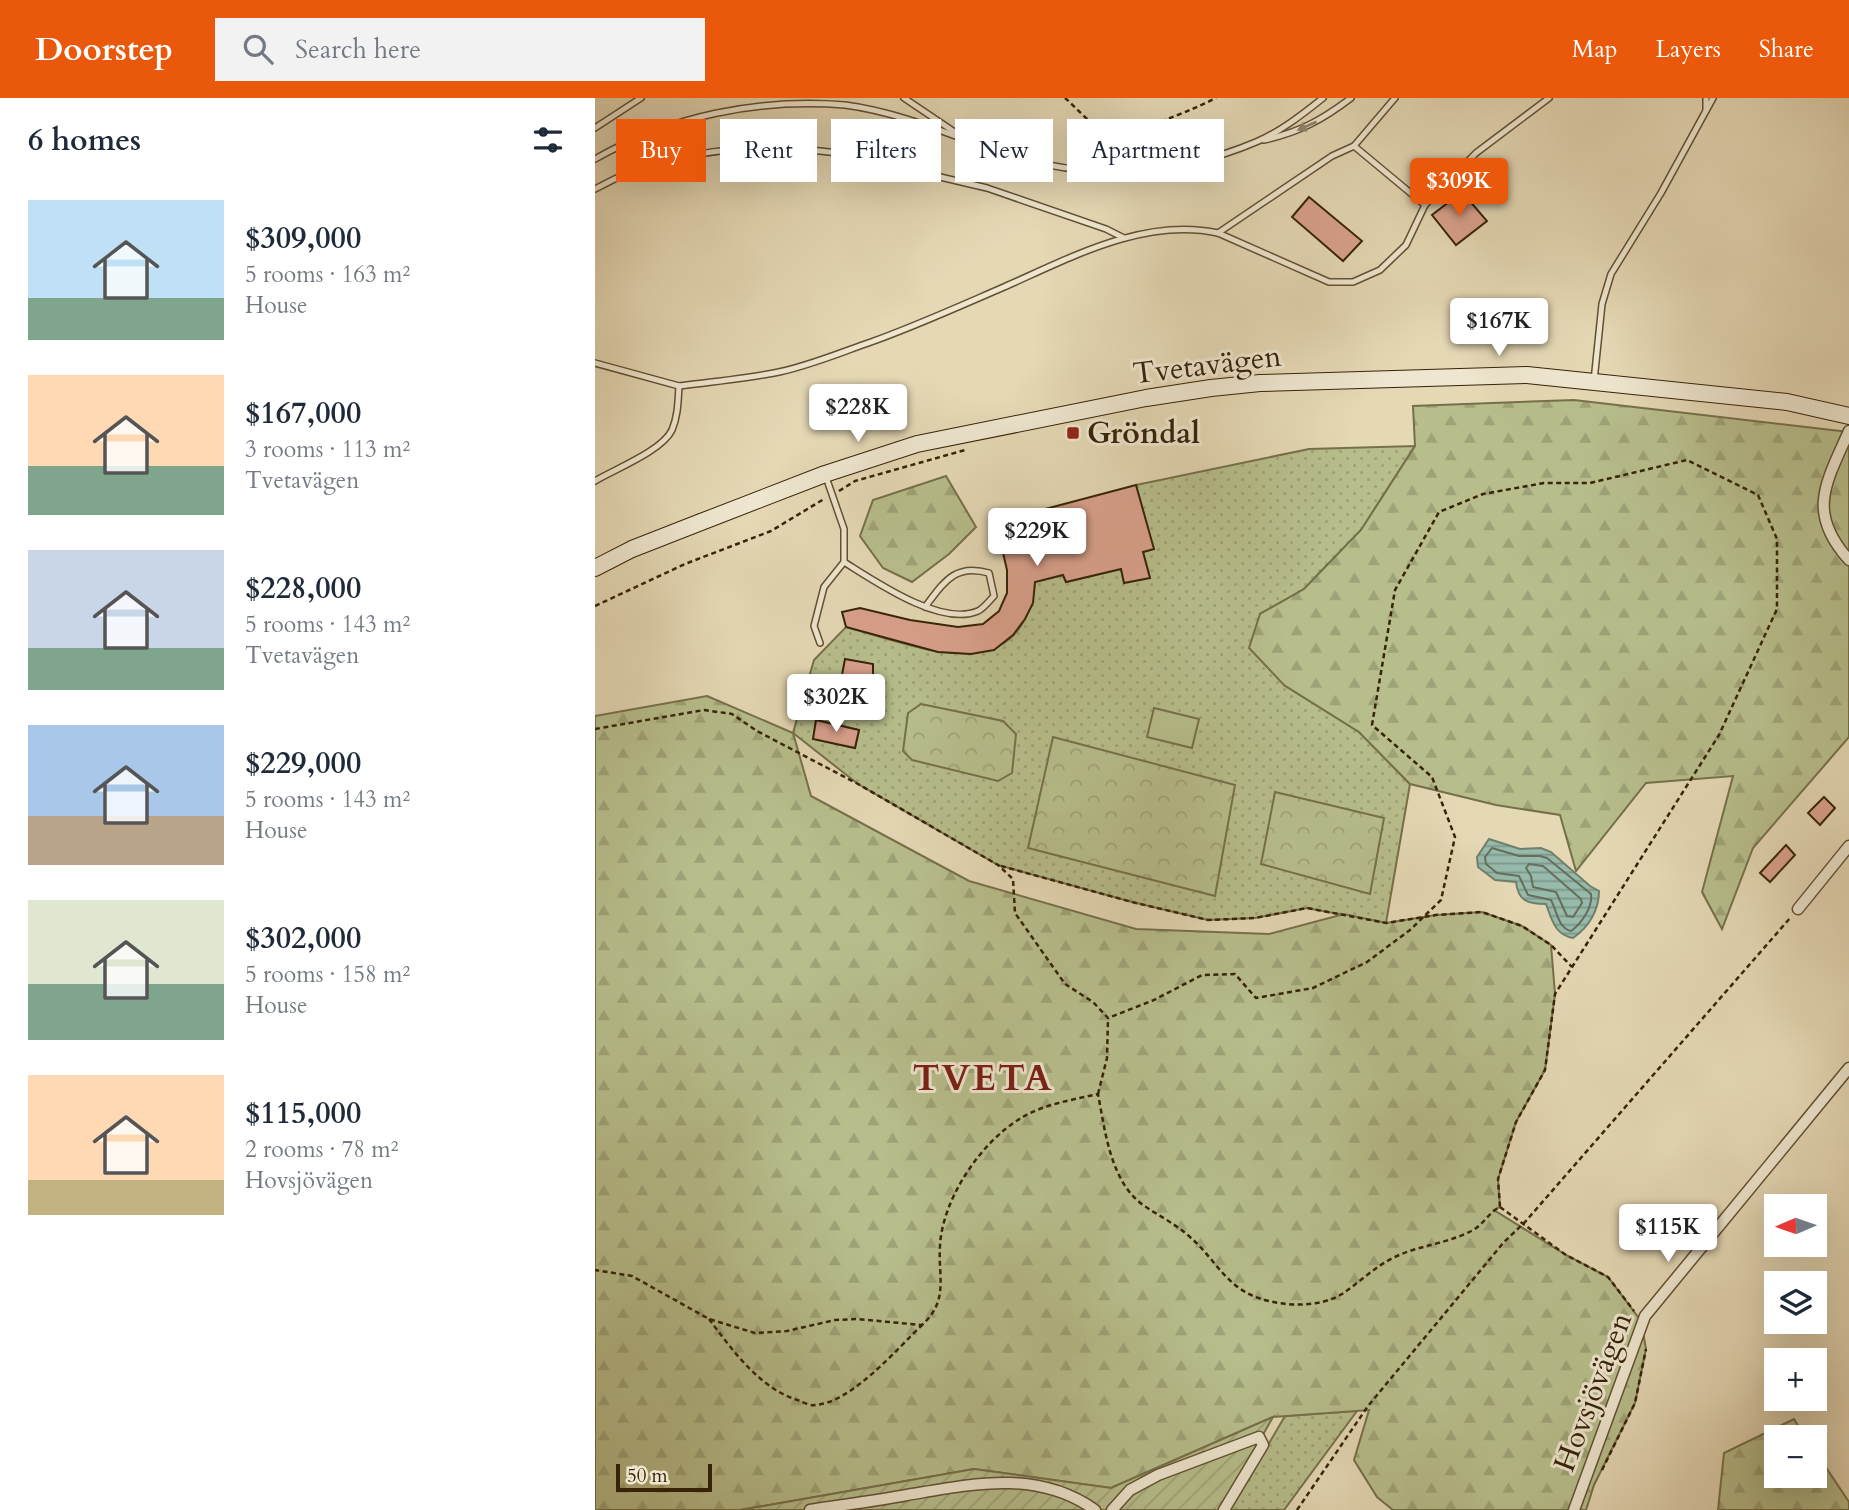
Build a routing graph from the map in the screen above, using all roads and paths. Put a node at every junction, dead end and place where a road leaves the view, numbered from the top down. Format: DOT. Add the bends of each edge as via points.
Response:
graph roads {
  1 [pos="641,98"];
  2 [pos="904,98"];
  3 [pos="1065,98"];
  4 [pos="1216,98"];
  5 [pos="1351,98"];
  6 [pos="1395,98"];
  7 [pos="1549,98"];
  8 [pos="1706,98"];
  9 [pos="1713,98"];
  10 [pos="1319,100"];
  11 [pos="1706,113"];
  12 [pos="595,128"];
  13 [pos="955,133"];
  14 [pos="955,135"];
  15 [pos="1257,141"];
  16 [pos="1354,146"];
  17 [pos="595,159"];
  18 [pos="1053,166"];
  19 [pos="595,189"];
  20 [pos="1425,205"];
  21 [pos="1218,233"];
  22 [pos="1124,239"];
  23 [pos="595,363"];
  24 [pos="1593,382"];
  25 [pos="679,386"];
  26 [pos="1849,416"];
  27 [pos="1849,431"];
  28 [pos="971,448"];
  29 [pos="825,474"];
  30 [pos="595,481"];
  31 [pos="832,495"];
  32 [pos="1849,559"];
  33 [pos="844,562"];
  34 [pos="595,568"];
  35 [pos="595,606"];
  36 [pos="925,607"];
  37 [pos="820,643"];
  38 [pos="595,729"];
  39 [pos="1849,846"];
  40 [pos="998,865"];
  41 [pos="1798,909"];
  42 [pos="1423,917"];
  43 [pos="1572,967"];
  44 [pos="1108,1018"];
  45 [pos="1849,1068"];
  46 [pos="1098,1094"];
  47 [pos="1500,1207"];
  48 [pos="595,1269"];
  49 [pos="709,1319"];
  50 [pos="1642,1324"];
  51 [pos="922,1325"];
  52 [pos="1646,1349"];
  53 [pos="1600,1475"];
  54 [pos="887,1504"];
  55 [pos="810,1510"];
  56 [pos="1095,1510"];
  57 [pos="1112,1510"];
  58 [pos="1224,1510"];
  59 [pos="1297,1510"];
  60 [pos="1574,1510"];
  1 -- 12 [label="lane"];
  2 -- 13 [label="lane"];
  3 -- 4 [label="path" via="1109,134 1164,120"];
  5 -- 15 [label="lane, one-way" via="1322,120 1289,135"];
  6 -- 16 [label="lane"];
  7 -- 20 [label="lane" via="1476,153"];
  8 -- 11 [label="lane"];
  9 -- 11 [label="lane"];
  10 -- 15 [label="lane"];
  11 -- 24 [label="lane" via="1612,274 1602,304"];
  14 -- 17 [label="lane" via="874,110 782,102 747,105 686,120 650,131"];
  15 -- 18 [label="lane" via="1173,167 1121,172"];
  16 -- 20 [label="lane"];
  16 -- 21 [label="lane"];
  19 -- 22 [label="lane" via="690,155 752,148 814,150 987,188"];
  20 -- 21 [label="lane" via="1406,245 1380,270 1353,282 1329,282"];
  21 -- 22 [label="lane" via="1182,228"];
  22 -- 25 [label="lane" via="955,309 777,373"];
  23 -- 25 [label="lane"];
  24 -- 26 [label="main road, Tvetavägen" via="1787,402"];
  24 -- 29 [label="main road, Tvetavägen" via="1527,375 1211,387 917,444"];
  25 -- 30 [label="lane" via="677,414 667,438"];
  27 -- 32 [label="street" via="1829,475 1823,516 1833,542"];
  28 -- 31 [label="path" via="855,481"];
  29 -- 31 [label="lane"];
  29 -- 34 [label="main road, Tvetavägen"];
  31 -- 33 [label="lane" via="844,529"];
  31 -- 35 [label="path" via="771,531"];
  33 -- 36 [label="lane"];
  33 -- 37 [label="lane" via="824,587 814,626"];
  36 -- 36 [label="lane" via="959,616 981,610 994,596 989,573 975,569 947,578"];
  38 -- 40 [label="path" via="704,710 733,715"];
  39 -- 41 [label="street"];
  40 -- 42 [label="path" via="1208,920 1255,918 1307,908 1386,923"];
  40 -- 44 [label="path" via="1013,879 1015,913 1065,984"];
  41 -- 59 [label="path" via="1504,1242 1368,1406"];
  42 -- 43 [label="path" via="1482,912 1522,926 1551,944"];
  42 -- 43 [label="path" via="1441,900 1455,837 1432,777 1372,725 1395,590 1439,512 1483,494 1544,483 1590,483 1687,460 1758,495 1777,539 1777,609 1719,735"];
  42 -- 44 [label="path" via="1367,962 1313,988 1255,998 1235,974 1202,975"];
  43 -- 47 [label="path" via="1555,994 1545,1070 1516,1122 1498,1179"];
  44 -- 46 [label="path" via="1107,1058"];
  45 -- 50 [label="street, Hovsjövägen"];
  46 -- 47 [label="path" via="1107,1137 1127,1190 1193,1239 1225,1276 1248,1293 1275,1303 1289,1306 1343,1294 1398,1256 1469,1233"];
  46 -- 51 [label="path" via="1039,1109 1020,1119 966,1174 954,1192 941,1237 940,1297"];
  47 -- 50 [label="path" via="1566,1255 1608,1277"];
  48 -- 49 [label="path" via="632,1276"];
  49 -- 51 [label="path" via="765,1333 835,1320"];
  49 -- 51 [label="path" via="755,1374 784,1396 814,1406 844,1396"];
  50 -- 60 [label="street, Hovsjövägen"];
  52 -- 53 [label="path" via="1635,1403"];
  54 -- 55 [label="street"];
  54 -- 56 [label="street" via="971,1484 1002,1482 1078,1497"];
  57 -- 58 [label="street" via="1130,1490 1158,1475 1259,1437 1263,1446"];
}
